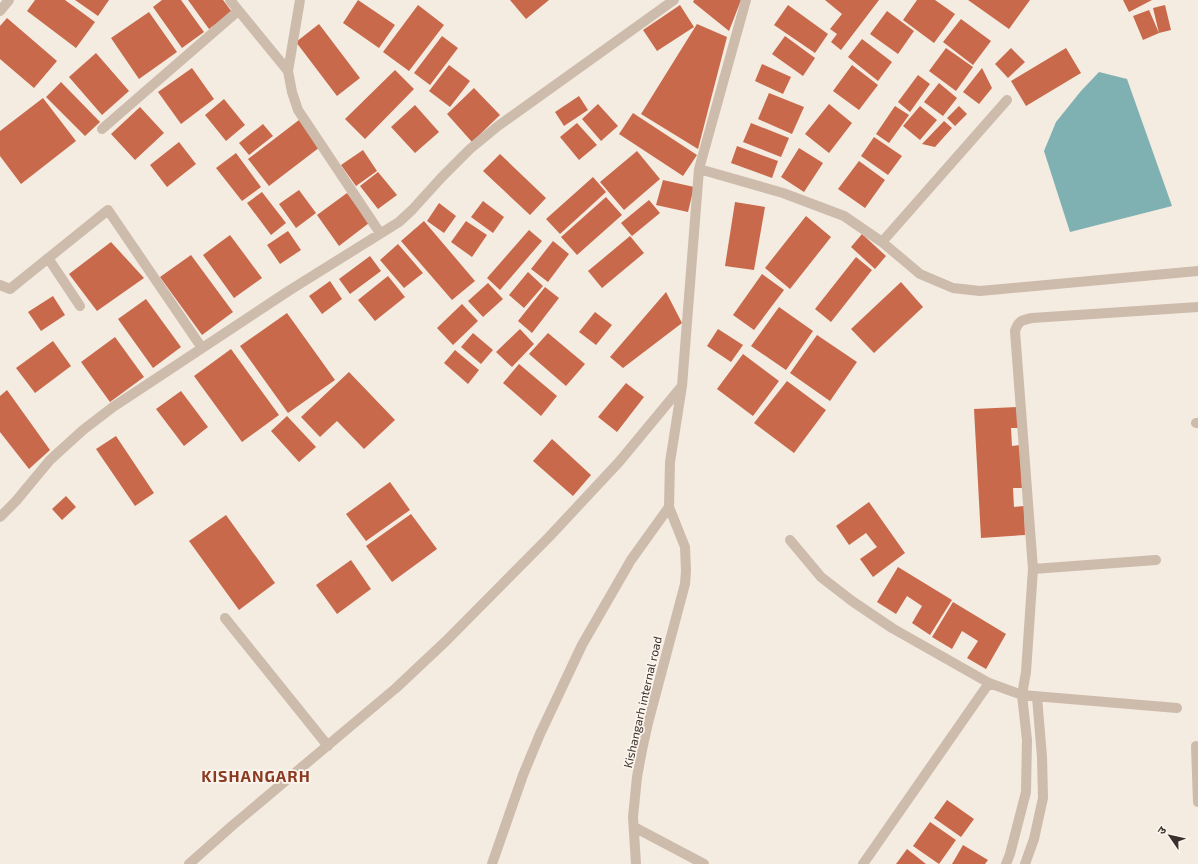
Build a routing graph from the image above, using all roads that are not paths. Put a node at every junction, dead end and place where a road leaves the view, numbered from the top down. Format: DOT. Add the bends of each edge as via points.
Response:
graph roads {
  1 [pos="9,0"];
  2 [pos="230,0"];
  3 [pos="300,0"];
  4 [pos="674,0"];
  5 [pos="746,0"];
  6 [pos="0,11"];
  7 [pos="238,11"];
  8 [pos="288,71"];
  9 [pos="1007,100"];
  10 [pos="102,129"];
  11 [pos="699,169"];
  12 [pos="380,233"];
  13 [pos="882,242"];
  14 [pos="48,258"];
  15 [pos="1198,271"];
  16 [pos="0,285"];
  17 [pos="80,306"];
  18 [pos="1198,307"];
  19 [pos="202,348"];
  20 [pos="682,386"];
  21 [pos="669,507"];
  22 [pos="0,518"];
  23 [pos="790,540"];
  24 [pos="1156,560"];
  25 [pos="1033,569"];
  26 [pos="225,618"];
  27 [pos="989,683"];
  28 [pos="1022,695"];
  29 [pos="1037,697"];
  30 [pos="1177,708"];
  31 [pos="328,746"];
  32 [pos="1196,746"];
  33 [pos="1198,802"];
  34 [pos="634,827"];
  35 [pos="189,864"];
  36 [pos="492,864"];
  37 [pos="636,864"];
  38 [pos="704,864"];
  39 [pos="863,864"];
  40 [pos="1006,864"];
  41 [pos="1025,864"];
  1 -- 6 [label="street"];
  2 -- 7 [label="street"];
  3 -- 8 [label="street"];
  4 -- 12 [label="street" via="498,126 440,178 399,222"];
  5 -- 11 [label="street"];
  7 -- 8 [label="street"];
  7 -- 10 [label="street"];
  8 -- 12 [label="street" via="298,110"];
  9 -- 13 [label="street"];
  11 -- 13 [label="street" via="822,207 844,216"];
  11 -- 20 [label="street"];
  12 -- 19 [label="street"];
  13 -- 15 [label="street" via="920,274 953,288 980,292"];
  14 -- 16 [label="street" via="10,288"];
  14 -- 17 [label="street"];
  14 -- 19 [label="street" via="108,210"];
  18 -- 25 [label="street" via="1032,318 1017,325 1015,331"];
  19 -- 22 [label="street" via="83,430 50,460"];
  20 -- 21 [label="street" via="670,462"];
  20 -- 31 [label="street" via="619,462 544,543 396,688"];
  21 -- 34 [label="street, Kishangarh internal road" via="685,547 685,584 648,723 638,777"];
  21 -- 36 [label="street" via="631,560 582,645 523,775"];
  23 -- 27 [label="street" via="822,576 852,601 892,628"];
  24 -- 25 [label="street"];
  25 -- 28 [label="street"];
  26 -- 31 [label="street"];
  27 -- 28 [label="street"];
  27 -- 39 [label="street"];
  28 -- 29 [label="street"];
  28 -- 40 [label="street" via="1026,740 1026,792"];
  29 -- 30 [label="street"];
  29 -- 41 [label="street" via="1043,798 1034,839"];
  31 -- 35 [label="street"];
  32 -- 33 [label="street"];
  34 -- 37 [label="street, Kishangarh internal road"];
  34 -- 38 [label="street"];
}
